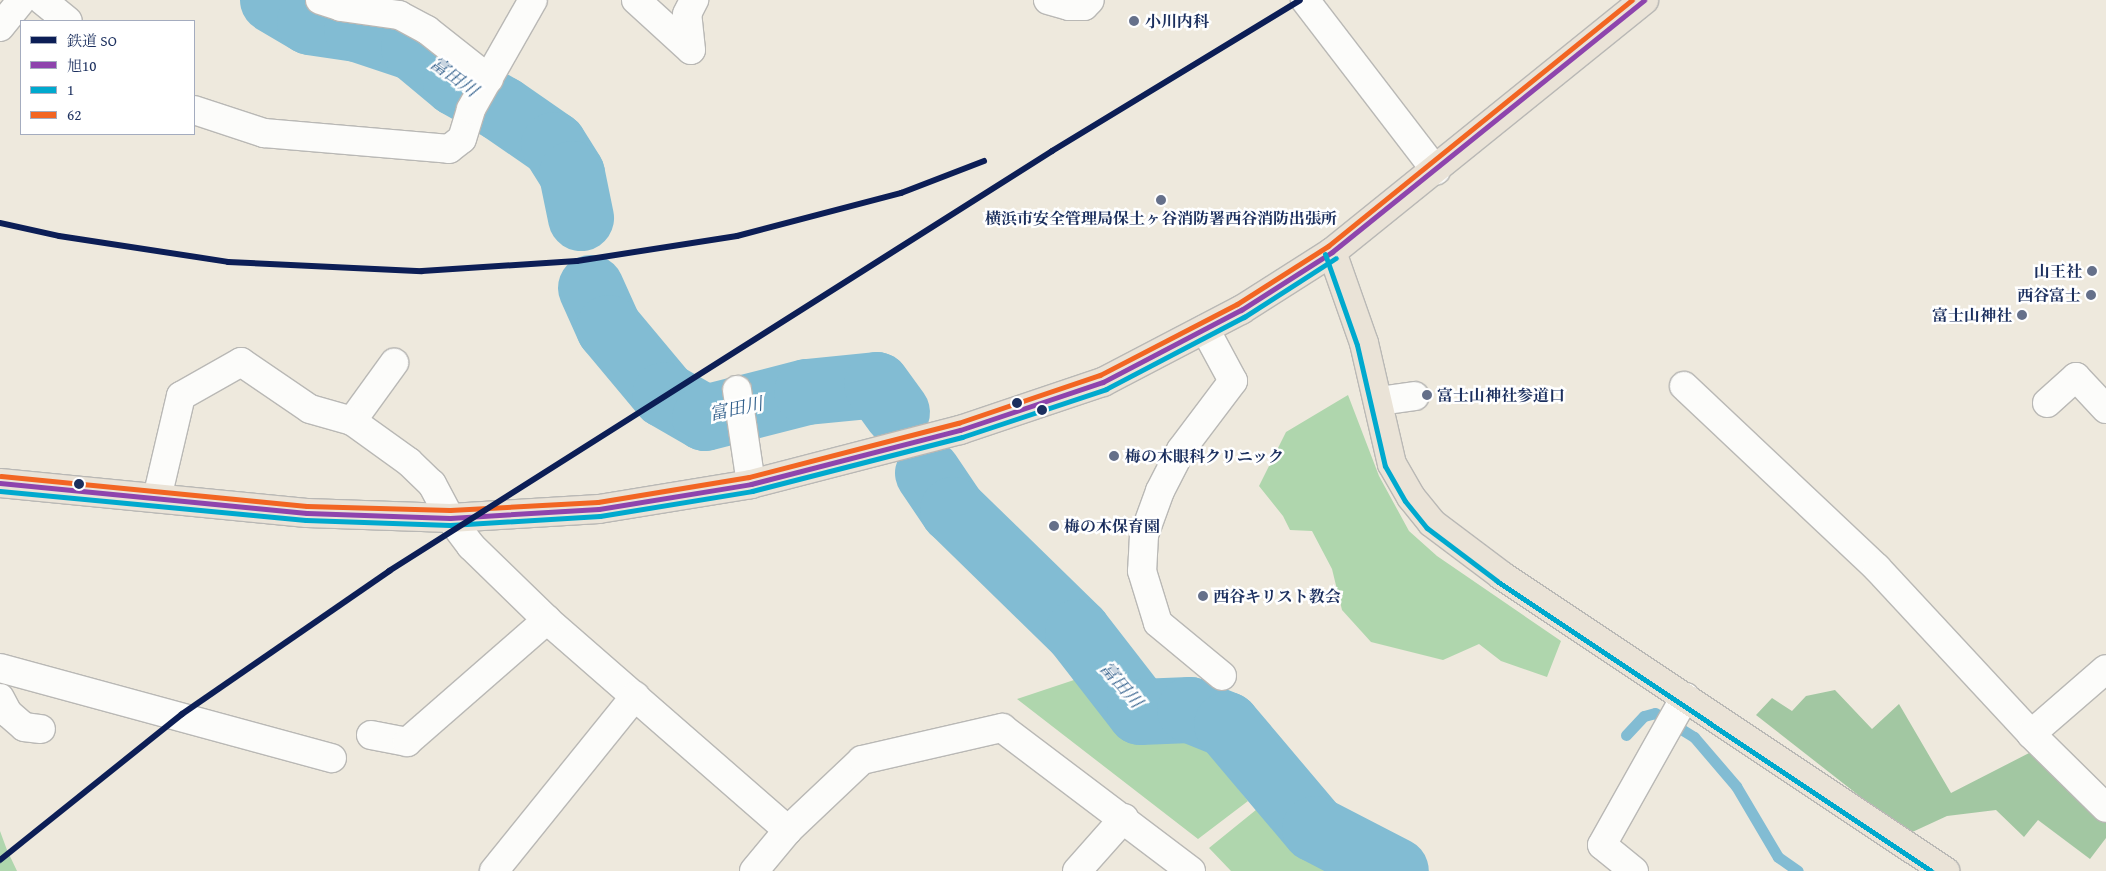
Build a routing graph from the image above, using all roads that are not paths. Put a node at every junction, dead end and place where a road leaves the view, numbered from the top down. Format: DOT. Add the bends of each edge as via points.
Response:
graph roads {
  1 [pos="22,0"];
  2 [pos="42,0"];
  3 [pos="320,0"];
  4 [pos="533,0"];
  5 [pos="636,0"];
  6 [pos="694,0"];
  7 [pos="1048,0"];
  8 [pos="1090,0"];
  9 [pos="1305,0"];
  10 [pos="1644,0"];
  11 [pos="67,20"];
  12 [pos="1,22"];
  13 [pos="482,92"];
  14 [pos="195,110"];
  15 [pos="1436,171"];
  16 [pos="1332,252"];
  17 [pos="1205,329"];
  18 [pos="394,363"];
  19 [pos="1684,386"];
  20 [pos="738,392"];
  21 [pos="2056,395"];
  22 [pos="1414,396"];
  23 [pos="1380,401"];
  24 [pos="2106,409"];
  25 [pos="352,422"];
  26 [pos="0,483"];
  27 [pos="751,484"];
  28 [pos="157,498"];
  29 [pos="450,518"];
  30 [pos="547,620"];
  31 [pos="0,668"];
  32 [pos="2106,669"];
  33 [pos="1222,676"];
  34 [pos="635,696"];
  35 [pos="1685,697"];
  36 [pos="0,698"];
  37 [pos="41,729"];
  38 [pos="2031,734"];
  39 [pos="371,735"];
  40 [pos="332,758"];
  41 [pos="2106,808"];
  42 [pos="1124,818"];
  43 [pos="788,830"];
  44 [pos="494,871"];
  45 [pos="754,871"];
  46 [pos="1077,871"];
  47 [pos="1191,871"];
  48 [pos="1634,871"];
  49 [pos="1945,871"];
  1 -- 12 [label="street"];
  2 -- 11 [label="street"];
  3 -- 13 [label="street" via="341,7 399,15 427,30"];
  4 -- 13 [label="street"];
  5 -- 6 [label="street" via="691,50 687,14"];
  7 -- 8 [label="street" via="1069,6 1084,6"];
  9 -- 15 [label="street"];
  10 -- 15 [label="main road"];
  13 -- 14 [label="street" via="462,138 449,149 264,134"];
  15 -- 16 [label="main road"];
  16 -- 17 [label="main road"];
  16 -- 23 [label="main road" via="1364,343"];
  17 -- 27 [label="main road" via="1103,382 960,430"];
  17 -- 33 [label="street" via="1233,381 1181,450 1160,492 1144,535 1142,571 1158,623"];
  18 -- 25 [label="street"];
  19 -- 38 [label="street" via="1884,560"];
  20 -- 27 [label="street"];
  21 -- 24 [label="street" via="2076,377"];
  22 -- 23 [label="street"];
  23 -- 35 [label="main road" via="1392,464 1411,498 1432,523 1460,548"];
  25 -- 28 [label="street" via="310,409 240,362 181,396"];
  25 -- 29 [label="street" via="409,462 432,484"];
  26 -- 28 [label="main road"];
  27 -- 29 [label="main road" via="599,509"];
  28 -- 29 [label="main road" via="307,513"];
  29 -- 30 [label="street" via="471,546"];
  30 -- 34 [label="street"];
  30 -- 39 [label="street" via="407,742"];
  31 -- 40 [label="street"];
  32 -- 38 [label="street"];
  34 -- 43 [label="street"];
  34 -- 44 [label="street"];
  35 -- 48 [label="street" via="1602,845"];
  35 -- 49 [label="main road"];
  36 -- 37 [label="street" via="8,713 24,727"];
  38 -- 41 [label="street"];
  42 -- 43 [label="street" via="1002,728 862,760"];
  42 -- 46 [label="street"];
  42 -- 47 [label="street"];
  43 -- 45 [label="street"];
}
